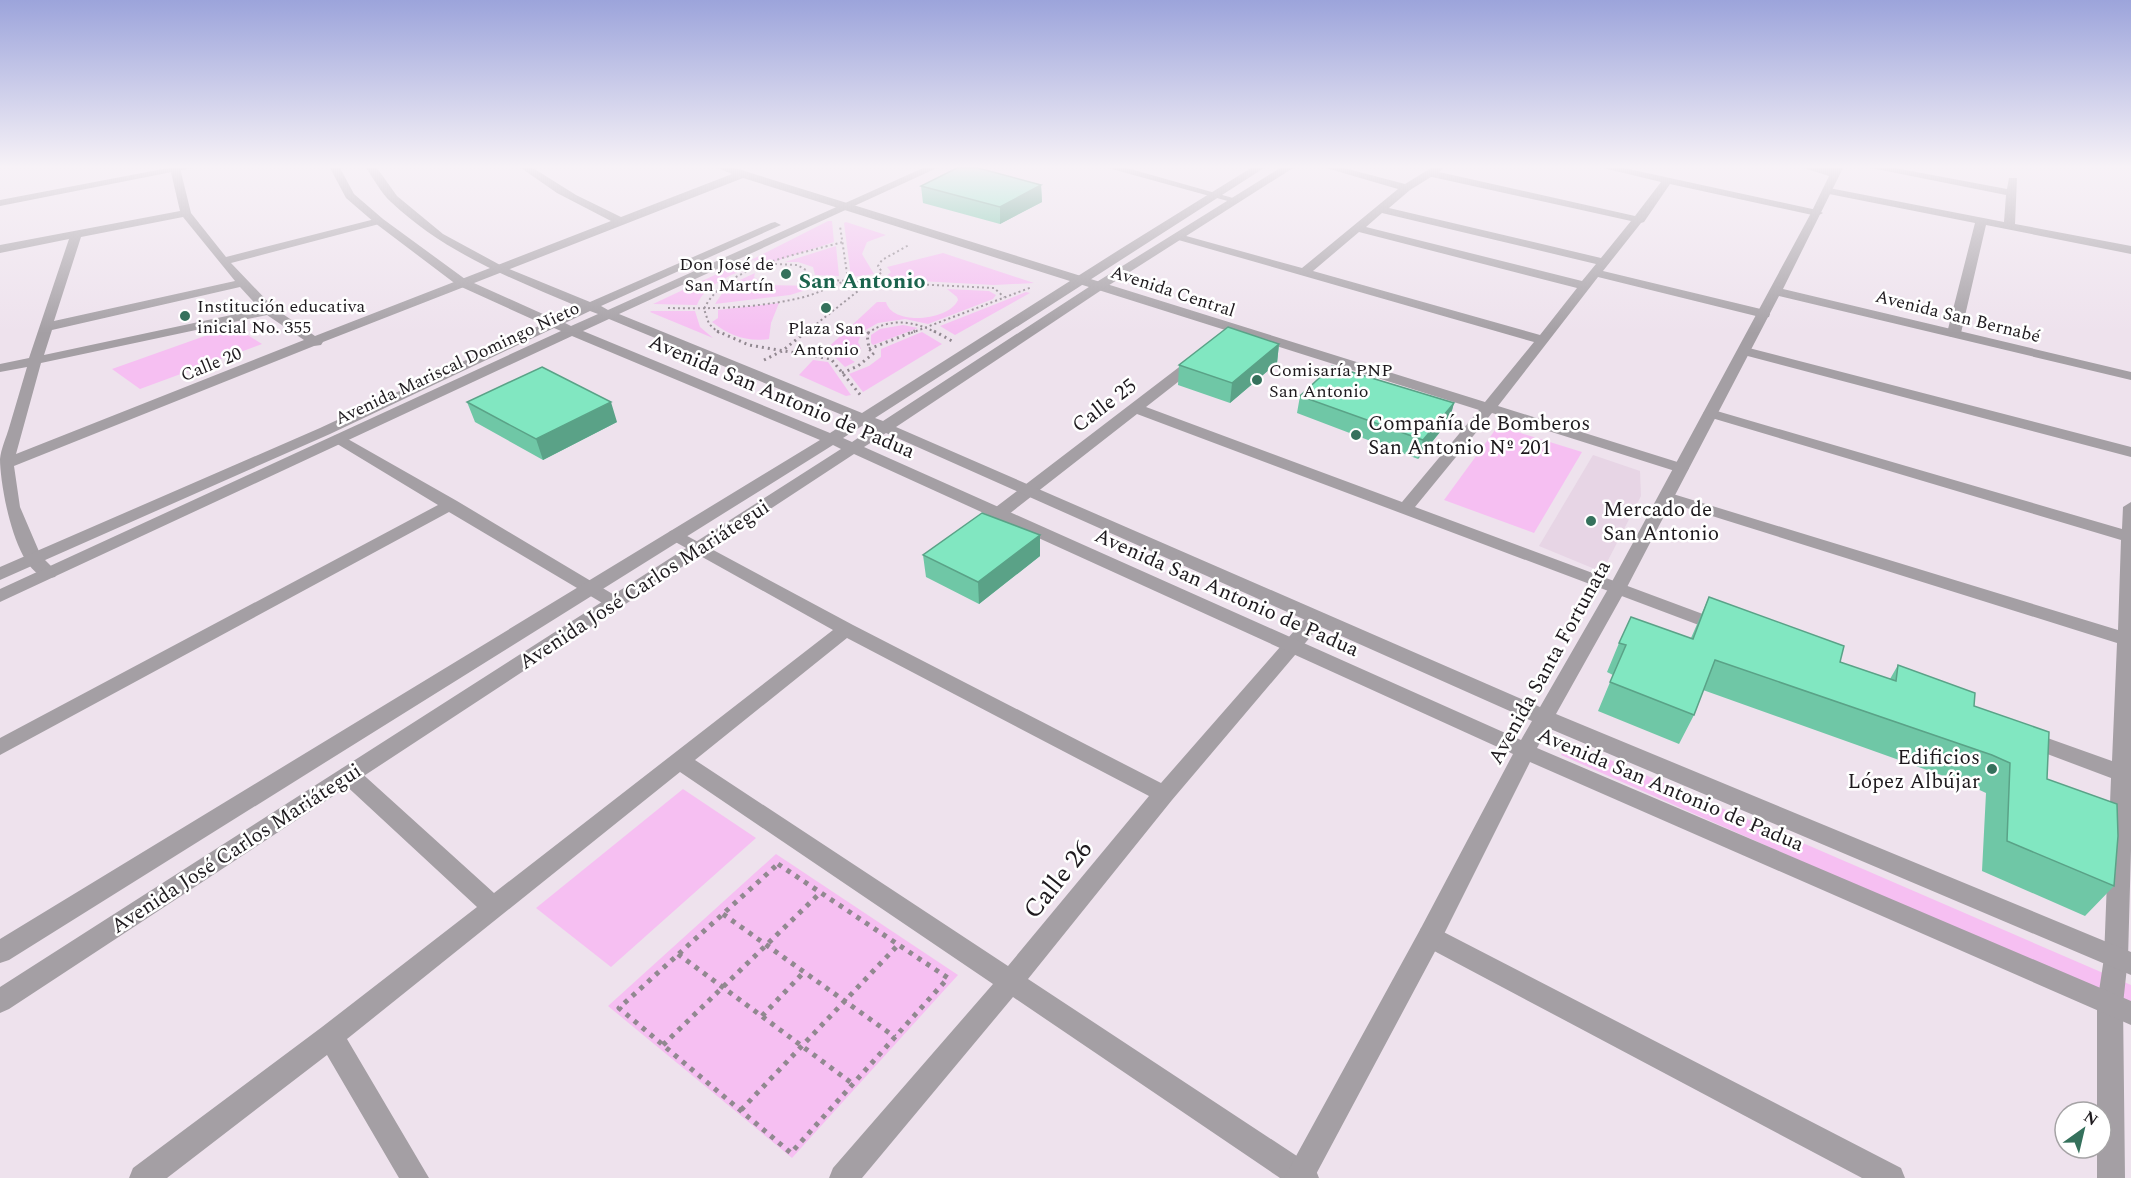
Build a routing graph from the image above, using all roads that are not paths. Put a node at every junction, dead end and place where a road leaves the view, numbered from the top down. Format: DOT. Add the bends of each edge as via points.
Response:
graph roads {
  1 [pos="136,223"];
  2 [pos="194,223"];
  3 [pos="371,223"];
  4 [pos="382,223"];
  5 [pos="423,223"];
  6 [pos="616,223"];
  7 [pos="778,223"];
  8 [pos="797,223"];
  9 [pos="912,223"];
  10 [pos="1171,223"];
  11 [pos="1200,223"];
  12 [pos="1363,223"];
  13 [pos="1439,223"];
  14 [pos="1637,223"];
  15 [pos="1812,223"];
  16 [pos="1981,223"];
  17 [pos="1992,223"];
  18 [pos="2009,223"];
  19 [pos="2009,226"];
  20 [pos="1357,228"];
  21 [pos="75,235"];
  22 [pos="1179,237"];
  23 [pos="0,249"];
  24 [pos="2131,250"];
  25 [pos="223,261"];
  26 [pos="1604,262"];
  27 [pos="498,269"];
  28 [pos="1304,272"];
  29 [pos="1595,273"];
  30 [pos="1080,280"];
  31 [pos="461,282"];
  32 [pos="243,283"];
  33 [pos="1099,286"];
  34 [pos="1585,286"];
  35 [pos="1776,291"];
  36 [pos="591,306"];
  37 [pos="269,311"];
  38 [pos="609,314"];
  39 [pos="1764,314"];
  40 [pos="554,324"];
  41 [pos="46,327"];
  42 [pos="573,332"];
  43 [pos="1954,333"];
  44 [pos="1543,340"];
  45 [pos="316,342"];
  46 [pos="1744,351"];
  47 [pos="1208,352"];
  48 [pos="35,361"];
  49 [pos="0,368"];
  50 [pos="2131,376"];
  51 [pos="861,406"];
  52 [pos="1135,408"];
  53 [pos="1489,409"];
  54 [pos="1710,412"];
  55 [pos="884,427"];
  56 [pos="339,439"];
  57 [pos="830,440"];
  58 [pos="853,448"];
  59 [pos="2131,452"];
  60 [pos="6,464"];
  61 [pos="1681,468"];
  62 [pos="1026,491"];
  63 [pos="1666,497"];
  64 [pos="451,504"];
  65 [pos="2131,507"];
  66 [pos="1405,508"];
  67 [pos="998,514"];
  68 [pos="676,535"];
  69 [pos="2130,537"];
  70 [pos="701,548"];
  71 [pos="33,559"];
  72 [pos="49,573"];
  73 [pos="0,574"];
  74 [pos="589,589"];
  75 [pos="1617,589"];
  76 [pos="0,596"];
  77 [pos="615,603"];
  78 [pos="1316,618"];
  79 [pos="846,629"];
  80 [pos="1741,634"];
  81 [pos="2129,640"];
  82 [pos="1291,645"];
  83 [pos="1545,718"];
  84 [pos="2010,732"];
  85 [pos="0,747"];
  86 [pos="1526,751"];
  87 [pos="680,761"];
  88 [pos="2122,773"];
  89 [pos="349,774"];
  90 [pos="1164,794"];
  91 [pos="494,908"];
  92 [pos="1430,936"];
  93 [pos="0,952"];
  94 [pos="2124,961"];
  95 [pos="1011,981"];
  96 [pos="0,1000"];
  97 [pos="2120,1008"];
  98 [pos="331,1036"];
  99 [pos="1301,1177"];
  100 [pos="143,1178"];
  101 [pos="415,1178"];
  102 [pos="843,1178"];
  103 [pos="1892,1178"];
  104 [pos="2111,1178"];
  1 -- 21 [label="street"];
  2 -- 25 [label="street"];
  3 -- 25 [label="street"];
  4 -- 31 [label="street, Avenida San Antonio de Padua"];
  5 -- 27 [label="street, Avenida San Antonio de Padua"];
  6 -- 27 [label="street, Calle 20"];
  7 -- 36 [label="street, Avenida Mariscal Domingo Nieto"];
  8 -- 38 [label="street, Avenida Mariscal Domingo Nieto"];
  9 -- 30 [label="street, Avenida Central"];
  10 -- 30 [label="street, Avenida José Carlos Mariátegui"];
  11 -- 22 [label="street, Avenida José Carlos Mariátegui"];
  12 -- 20 [label="street"];
  13 -- 26 [label="street"];
  14 -- 26 [label="street"];
  15 -- 35 [label="street, Avenida Santa Fortunata"];
  16 -- 43 [label="street"];
  17 -- 19 [label="street"];
  18 -- 19 [label="street"];
  19 -- 24 [label="street"];
  20 -- 28 [label="street"];
  20 -- 34 [label="street"];
  21 -- 23 [label="street"];
  21 -- 41 [label="street"];
  22 -- 28 [label="street"];
  22 -- 33 [label="street, Avenida José Carlos Mariátegui"];
  25 -- 32 [label="street"];
  26 -- 29 [label="street"];
  27 -- 31 [label="street, Calle 20"];
  27 -- 36 [label="street, Avenida San Antonio de Padua"];
  28 -- 44 [label="street"];
  29 -- 34 [label="street"];
  29 -- 39 [label="street"];
  30 -- 33 [label="street, Avenida Central"];
  30 -- 51 [label="street, Avenida José Carlos Mariátegui"];
  31 -- 40 [label="street, Avenida San Antonio de Padua"];
  31 -- 45 [label="street, Calle 20"];
  32 -- 37 [label="street"];
  32 -- 41 [label="street"];
  33 -- 53 [label="street, Avenida Central" via="1231,334"];
  33 -- 55 [label="street, Avenida José Carlos Mariátegui"];
  34 -- 44 [label="street"];
  35 -- 39 [label="street, Avenida Santa Fortunata"];
  35 -- 43 [label="street, Avenida San Bernabé"];
  36 -- 38 [label="street, Avenida San Antonio de Padua"];
  36 -- 40 [label="street, Avenida Mariscal Domingo Nieto"];
  37 -- 45 [label="street"];
  37 -- 48 [label="street"];
  38 -- 42 [label="street, Avenida Mariscal Domingo Nieto"];
  38 -- 51 [label="street, Avenida San Antonio de Padua"];
  39 -- 46 [label="street, Avenida Santa Fortunata"];
  40 -- 42 [label="street, Avenida San Antonio de Padua"];
  40 -- 71 [label="street, Avenida Mariscal Domingo Nieto" via="325,431"];
  41 -- 48 [label="street"];
  42 -- 56 [label="street, Avenida Mariscal Domingo Nieto"];
  42 -- 57 [label="street, Avenida San Antonio de Padua"];
  43 -- 50 [label="street, Avenida San Bernabé"];
  44 -- 53 [label="street"];
  45 -- 60 [label="street, Calle 20"];
  46 -- 54 [label="street, Avenida Santa Fortunata"];
  46 -- 59 [label="street"];
  47 -- 52 [label="street, Calle 25"];
  48 -- 49 [label="street"];
  48 -- 60 [label="street"];
  51 -- 55 [label="street, Avenida San Antonio de Padua"];
  51 -- 57 [label="street, Avenida José Carlos Mariátegui"];
  52 -- 62 [label="street, Calle 25"];
  52 -- 66 [label="street"];
  53 -- 61 [label="street, Avenida Central"];
  53 -- 66 [label="street"];
  54 -- 61 [label="street, Avenida Santa Fortunata"];
  54 -- 69 [label="street"];
  55 -- 58 [label="street, Avenida José Carlos Mariátegui"];
  55 -- 62 [label="street, Avenida San Antonio de Padua"];
  56 -- 64 [label="street"];
  56 -- 72 [label="street, Avenida Mariscal Domingo Nieto"];
  57 -- 58 [label="street, Avenida San Antonio de Padua"];
  57 -- 68 [label="street, Avenida José Carlos Mariátegui"];
  58 -- 67 [label="street, Avenida San Antonio de Padua"];
  58 -- 70 [label="street, Avenida José Carlos Mariátegui"];
  60 -- 71 [label="street" via="12,507"];
  61 -- 63 [label="street, Avenida Santa Fortunata"];
  62 -- 67 [label="street, Calle 25"];
  62 -- 78 [label="street, Avenida San Antonio de Padua"];
  63 -- 75 [label="street, Avenida Santa Fortunata"];
  63 -- 81 [label="street"];
  64 -- 74 [label="street"];
  64 -- 85 [label="street"];
  65 -- 69 [label="street"];
  66 -- 75 [label="street"];
  67 -- 82 [label="street, Avenida San Antonio de Padua"];
  68 -- 70 [label="street"];
  68 -- 74 [label="street, Avenida José Carlos Mariátegui"];
  69 -- 81 [label="street"];
  70 -- 77 [label="street, Avenida José Carlos Mariátegui"];
  70 -- 79 [label="street"];
  71 -- 72 [label="street"];
  71 -- 73 [label="street, Avenida Mariscal Domingo Nieto"];
  72 -- 76 [label="street, Avenida Mariscal Domingo Nieto"];
  74 -- 77 [label="street"];
  74 -- 93 [label="street, Avenida José Carlos Mariátegui"];
  75 -- 80 [label="street"];
  75 -- 83 [label="street, Avenida Santa Fortunata"];
  77 -- 89 [label="street, Avenida José Carlos Mariátegui"];
  78 -- 82 [label="street, Calle 26"];
  78 -- 83 [label="street, Avenida San Antonio de Padua"];
  79 -- 87 [label="street"];
  79 -- 90 [label="street"];
  81 -- 88 [label="street"];
  82 -- 86 [label="street, Avenida San Antonio de Padua"];
  82 -- 90 [label="street, Calle 26"];
  83 -- 86 [label="street, Avenida Santa Fortunata"];
  83 -- 94 [label="street, Avenida San Antonio de Padua"];
  84 -- 88 [label="street"];
  86 -- 92 [label="street, Avenida Santa Fortunata"];
  86 -- 97 [label="street, Avenida San Antonio de Padua"];
  87 -- 91 [label="street"];
  87 -- 95 [label="street"];
  88 -- 94 [label="street"];
  89 -- 91 [label="street"];
  89 -- 96 [label="street, Avenida José Carlos Mariátegui"];
  90 -- 95 [label="street, Calle 26"];
  91 -- 98 [label="street"];
  92 -- 99 [label="street, Avenida Santa Fortunata"];
  92 -- 103 [label="street"];
  94 -- 97 [label="street"];
  95 -- 99 [label="street"];
  95 -- 102 [label="street, Calle 26"];
  97 -- 104 [label="street"];
  98 -- 100 [label="street"];
  98 -- 101 [label="street"];
}
